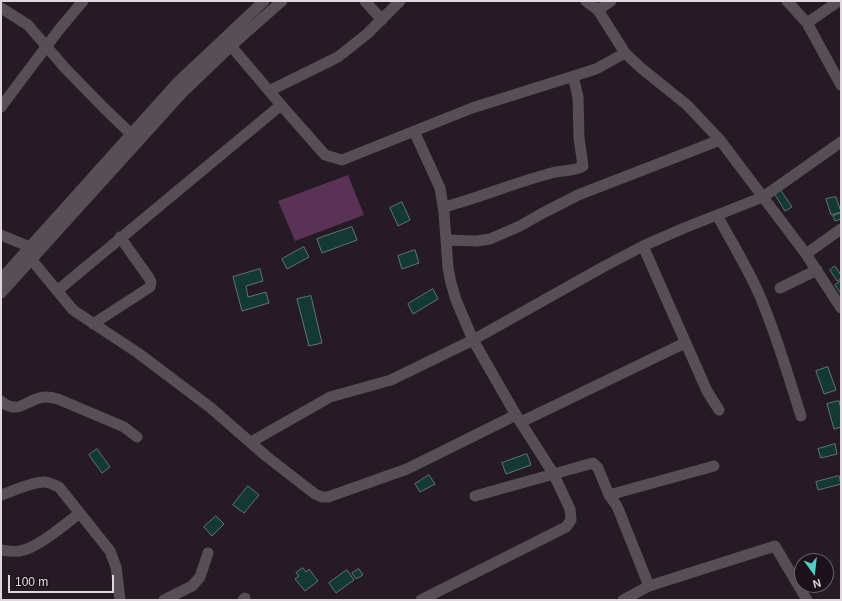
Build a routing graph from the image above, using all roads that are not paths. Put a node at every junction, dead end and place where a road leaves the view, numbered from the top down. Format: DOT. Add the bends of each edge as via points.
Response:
graph roads {
  1 [pos="83,1"];
  2 [pos="264,1"];
  3 [pos="282,1"];
  4 [pos="364,1"];
  5 [pos="400,1"];
  6 [pos="586,1"];
  7 [pos="611,1"];
  8 [pos="786,1"];
  9 [pos="839,1"];
  10 [pos="1,8"];
  11 [pos="598,10"];
  12 [pos="382,20"];
  13 [pos="807,23"];
  14 [pos="47,46"];
  15 [pos="231,46"];
  16 [pos="625,53"];
  17 [pos="573,76"];
  18 [pos="841,85"];
  19 [pos="270,91"];
  20 [pos="281,105"];
  21 [pos="1,107"];
  22 [pos="414,131"];
  23 [pos="131,134"];
  24 [pos="720,140"];
  25 [pos="841,142"];
  26 [pos="763,197"];
  27 [pos="444,207"];
  28 [pos="66,214"];
  29 [pos="718,215"];
  30 [pos="841,229"];
  31 [pos="1,235"];
  32 [pos="120,237"];
  33 [pos="446,240"];
  34 [pos="643,246"];
  35 [pos="30,253"];
  36 [pos="806,254"];
  37 [pos="816,270"];
  38 [pos="1,278"];
  39 [pos="780,288"];
  40 [pos="57,291"];
  41 [pos="1,293"];
  42 [pos="841,308"];
  43 [pos="93,324"];
  44 [pos="473,340"];
  45 [pos="685,343"];
  46 [pos="1,401"];
  47 [pos="719,410"];
  48 [pos="801,416"];
  49 [pos="518,419"];
  50 [pos="137,437"];
  51 [pos="250,442"];
  52 [pos="714,466"];
  53 [pos="553,473"];
  54 [pos="1,495"];
  55 [pos="475,496"];
  56 [pos="609,496"];
  57 [pos="80,513"];
  58 [pos="1,550"];
  59 [pos="208,554"];
  60 [pos="649,586"];
  61 [pos="120,600"];
  62 [pos="164,600"];
  63 [pos="421,600"];
  64 [pos="622,600"];
  65 [pos="807,600"];
  1 -- 14 [label="street"];
  2 -- 23 [label="street" via="178,82"];
  3 -- 15 [label="street"];
  4 -- 12 [label="street"];
  5 -- 12 [label="street"];
  6 -- 11 [label="street"];
  7 -- 11 [label="street"];
  8 -- 13 [label="street"];
  9 -- 13 [label="street"];
  10 -- 14 [label="street" via="28,25"];
  11 -- 16 [label="street"];
  12 -- 19 [label="street" via="338,57"];
  13 -- 18 [label="street"];
  14 -- 21 [label="street"];
  14 -- 23 [label="street"];
  15 -- 19 [label="street"];
  15 -- 28 [label="street"];
  16 -- 17 [label="street" via="596,69"];
  16 -- 24 [label="street" via="687,105"];
  17 -- 22 [label="street" via="472,108"];
  17 -- 27 [label="street" via="578,97 583,166 580,169 558,171 522,181"];
  19 -- 20 [label="street"];
  20 -- 22 [label="street" via="326,155 342,160"];
  20 -- 32 [label="street"];
  22 -- 27 [label="street" via="440,188"];
  23 -- 28 [label="street"];
  24 -- 26 [label="street"];
  24 -- 33 [label="street" via="578,196 490,239"];
  25 -- 26 [label="street"];
  26 -- 29 [label="street"];
  26 -- 36 [label="street"];
  27 -- 33 [label="street"];
  28 -- 35 [label="street"];
  29 -- 34 [label="street"];
  29 -- 48 [label="street" via="764,306"];
  30 -- 36 [label="street"];
  31 -- 35 [label="street"];
  32 -- 40 [label="street"];
  32 -- 43 [label="street" via="149,278 150,287"];
  33 -- 44 [label="street" via="451,284"];
  34 -- 44 [label="street"];
  34 -- 45 [label="street"];
  35 -- 38 [label="street"];
  35 -- 40 [label="street"];
  35 -- 41 [label="street"];
  36 -- 37 [label="street"];
  37 -- 39 [label="street"];
  37 -- 42 [label="street"];
  40 -- 43 [label="street" via="73,310"];
  43 -- 51 [label="street" via="138,353 211,408"];
  44 -- 49 [label="street"];
  44 -- 51 [label="street" via="391,380 330,397"];
  45 -- 47 [label="street" via="707,391"];
  45 -- 49 [label="street"];
  46 -- 50 [label="street" via="7,406 18,408 39,398 58,399 124,428"];
  49 -- 51 [label="street" via="406,469 328,498 314,494"];
  49 -- 53 [label="street"];
  52 -- 56 [label="street"];
  53 -- 55 [label="street"];
  53 -- 56 [label="street" via="593,463 598,468"];
  53 -- 63 [label="street" via="570,509 571,520 566,527"];
  54 -- 57 [label="street" via="43,482 52,484 59,487"];
  56 -- 60 [label="street" via="616,506"];
  57 -- 58 [label="street" via="30,547 19,551"];
  57 -- 61 [label="street" via="110,551 116,567"];
  59 -- 62 [label="street" via="200,577 192,586"];
  60 -- 64 [label="street"];
  60 -- 65 [label="street" via="775,546"];
}
